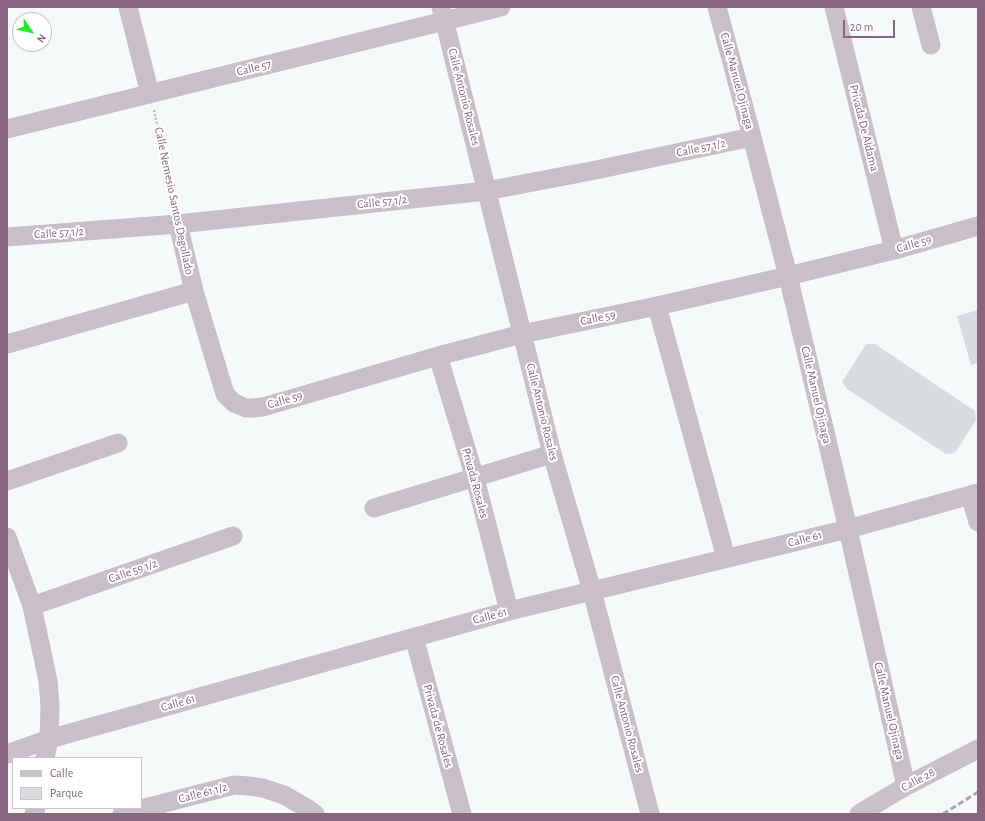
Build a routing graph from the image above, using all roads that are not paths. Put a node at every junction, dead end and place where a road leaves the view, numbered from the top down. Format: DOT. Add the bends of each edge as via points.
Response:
graph roads {
  1 [pos="128,7"];
  2 [pos="501,7"];
  3 [pos="717,7"];
  4 [pos="834,7"];
  5 [pos="921,7"];
  6 [pos="443,14"];
  7 [pos="932,45"];
  8 [pos="150,94"];
  9 [pos="7,129"];
  10 [pos="752,137"];
  11 [pos="486,191"];
  12 [pos="178,224"];
  13 [pos="978,226"];
  14 [pos="7,237"];
  15 [pos="894,250"];
  16 [pos="788,276"];
  17 [pos="194,291"];
  18 [pos="656,306"];
  19 [pos="522,334"];
  20 [pos="7,344"];
  21 [pos="438,356"];
  22 [pos="224,394"];
  23 [pos="118,443"];
  24 [pos="552,454"];
  25 [pos="475,478"];
  26 [pos="7,481"];
  27 [pos="974,494"];
  28 [pos="374,508"];
  29 [pos="978,522"];
  30 [pos="848,529"];
  31 [pos="233,536"];
  32 [pos="7,537"];
  33 [pos="726,558"];
  34 [pos="592,591"];
  35 [pos="32,606"];
  36 [pos="509,611"];
  37 [pos="414,637"];
  38 [pos="49,739"];
  39 [pos="978,749"];
  40 [pos="7,754"];
  41 [pos="45,757"];
  42 [pos="906,786"];
  43 [pos="141,809"];
  44 [pos="142,809"];
  45 [pos="122,814"];
  46 [pos="315,814"];
  47 [pos="462,814"];
  48 [pos="650,814"];
  49 [pos="859,814"];
  1 -- 8 [label="street"];
  2 -- 6 [label="street, Calle 57"];
  3 -- 10 [label="street, Calle Manuel Ojinaga"];
  4 -- 15 [label="street, Privada De Aldama"];
  5 -- 7 [label="street"];
  6 -- 8 [label="street, Calle 57"];
  6 -- 11 [label="street, Calle Antonio Rosales"];
  8 -- 9 [label="street, Calle 57"];
  10 -- 11 [label="street, Calle 57 1/2"];
  10 -- 16 [label="street, Calle Manuel Ojinaga"];
  11 -- 12 [label="street, Calle 57 1/2"];
  11 -- 19 [label="street, Calle Antonio Rosales"];
  12 -- 14 [label="street, Calle 57 1/2"];
  12 -- 17 [label="street, Calle Nemesio Santos Degollado"];
  13 -- 15 [label="street, Calle 59"];
  15 -- 16 [label="street, Calle 59"];
  16 -- 18 [label="street, Calle 59"];
  16 -- 30 [label="street, Calle Manuel Ojinaga"];
  17 -- 20 [label="street"];
  17 -- 22 [label="street, Calle Nemesio Santos Degollado"];
  18 -- 19 [label="street, Calle 59"];
  18 -- 33 [label="street"];
  19 -- 21 [label="street, Calle 59"];
  19 -- 24 [label="street, Calle Antonio Rosales"];
  21 -- 22 [label="street, Calle 59" via="264,407 246,408 234,403"];
  21 -- 25 [label="street, Privada Rosales"];
  23 -- 26 [label="street"];
  24 -- 25 [label="street"];
  24 -- 34 [label="street, Calle Antonio Rosales"];
  25 -- 28 [label="street"];
  25 -- 36 [label="street, Privada Rosales"];
  27 -- 29 [label="street"];
  27 -- 30 [label="street, Calle 61"];
  30 -- 33 [label="street, Calle 61"];
  30 -- 42 [label="street, Calle Manuel Ojinaga"];
  31 -- 35 [label="street, Calle 59 1/2"];
  32 -- 35 [label="street"];
  33 -- 34 [label="street, Calle 61"];
  34 -- 36 [label="street, Calle 61"];
  34 -- 48 [label="street, Calle Antonio Rosales"];
  35 -- 38 [label="street" via="48,681"];
  36 -- 37 [label="street, Calle 61"];
  37 -- 38 [label="street, Calle 61"];
  37 -- 47 [label="street, Privada de Rosales"];
  38 -- 40 [label="street, Calle 61"];
  38 -- 41 [label="street"];
  39 -- 42 [label="street, Calle 28"];
  42 -- 49 [label="street, Calle 28"];
  43 -- 45 [label="street, Calle 61 1/2"];
  44 -- 46 [label="street, Calle 61 1/2" via="234,785 263,788 284,795"];
}
